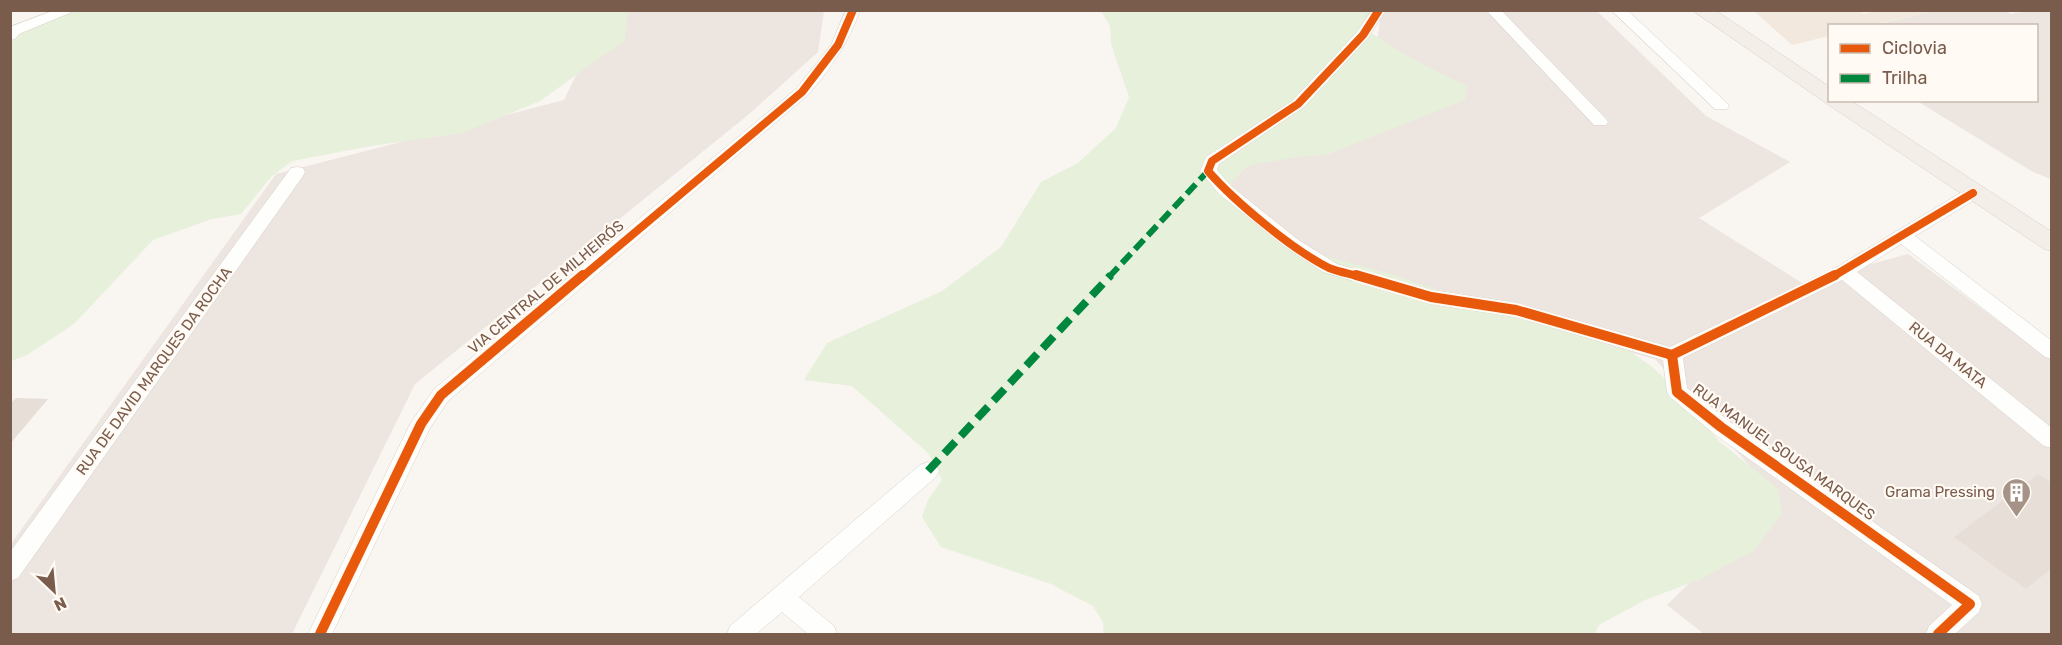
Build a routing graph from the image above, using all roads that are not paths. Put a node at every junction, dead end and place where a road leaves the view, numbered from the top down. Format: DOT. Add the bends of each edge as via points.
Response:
graph roads {
  1 [pos="70,10"];
  2 [pos="853,10"];
  3 [pos="1379,10"];
  4 [pos="1493,10"];
  5 [pos="1618,10"];
  6 [pos="1701,10"];
  7 [pos="1721,10"];
  8 [pos="10,36"];
  9 [pos="1761,48"];
  10 [pos="1828,96"];
  11 [pos="1838,102"];
  12 [pos="1721,106"];
  13 [pos="1600,122"];
  14 [pos="297,172"];
  15 [pos="1973,193"];
  16 [pos="1900,235"];
  17 [pos="2051,240"];
  18 [pos="1844,271"];
  19 [pos="2052,352"];
  20 [pos="1672,355"];
  21 [pos="2052,440"];
  22 [pos="928,471"];
  23 [pos="10,571"];
  24 [pos="782,597"];
  25 [pos="320,634"];
  26 [pos="739,634"];
  27 [pos="825,634"];
  28 [pos="1938,634"];
  1 -- 8 [label="street" via="13,31"];
  2 -- 25 [label="street, VIA CENTRAL DE MILHEIRÓS" via="835,54 802,92 441,395 421,424"];
  3 -- 20 [label="street" via="1363,35 1298,104 1212,161 1208,171 1224,190 1330,268 1431,297 1516,310"];
  4 -- 13 [label="street"];
  5 -- 12 [label="street"];
  6 -- 9 [label="main road"];
  7 -- 9 [label="main road"];
  9 -- 10 [label="main road"];
  11 -- 15 [label="main road"];
  14 -- 23 [label="street, RUA DE DAVID MARQUES DA ROCHA"];
  15 -- 16 [label="street"];
  15 -- 17 [label="main road"];
  16 -- 18 [label="street"];
  16 -- 19 [label="street"];
  18 -- 20 [label="street"];
  18 -- 21 [label="street, RUA DA MATA"];
  20 -- 28 [label="street, RUA MANUEL SOUSA MARQUES" via="1677,393 1970,604"];
  22 -- 24 [label="street"];
  24 -- 26 [label="street"];
  24 -- 27 [label="street"];
}
